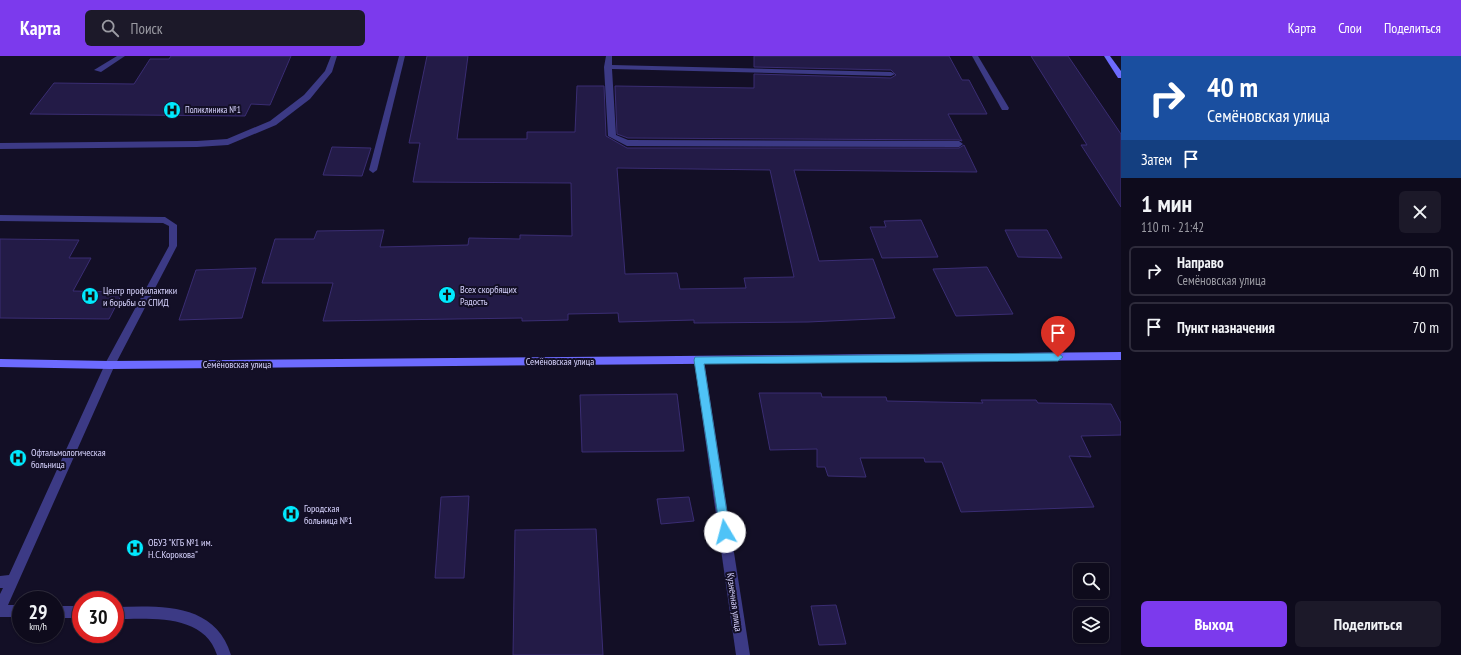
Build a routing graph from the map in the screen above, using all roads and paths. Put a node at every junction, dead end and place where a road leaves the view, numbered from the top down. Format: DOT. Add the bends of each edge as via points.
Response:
graph roads {
  1 [pos="122,56"];
  2 [pos="334,56"];
  3 [pos="402,56"];
  4 [pos="608,56"];
  5 [pos="975,56"];
  6 [pos="1107,56"];
  7 [pos="608,67"];
  8 [pos="98,70"];
  9 [pos="891,74"];
  10 [pos="1121,76"];
  11 [pos="1005,108"];
  12 [pos="959,144"];
  13 [pos="0,146"];
  14 [pos="373,170"];
  15 [pos="0,218"];
  16 [pos="1121,356"];
  17 [pos="699,360"];
  18 [pos="0,363"];
  19 [pos="110,365"];
  20 [pos="6,581"];
  21 [pos="0,609"];
  22 [pos="12,610"];
  23 [pos="124,613"];
  24 [pos="224,655"];
  25 [pos="742,655"];
  1 -- 8 [label="street"];
  2 -- 13 [label="street" via="328,72 307,96 273,124 228,142"];
  3 -- 14 [label="street"];
  4 -- 7 [label="street"];
  5 -- 11 [label="street"];
  6 -- 10 [label="street"];
  7 -- 9 [label="street"];
  7 -- 12 [label="street" via="612,136 627,143"];
  15 -- 19 [label="street" via="149,218 165,220 173,225 173,246"];
  16 -- 17 [label="street, Семёновская улица"];
  17 -- 19 [label="street, Семёновская улица"];
  17 -- 25 [label="street, Кузнечная улица"];
  18 -- 19 [label="street, Семёновская улица"];
  19 -- 20 [label="street"];
  20 -- 21 [label="street"];
  21 -- 22 [label="street"];
  23 -- 24 [label="street" via="185,617 213,634"];
}
